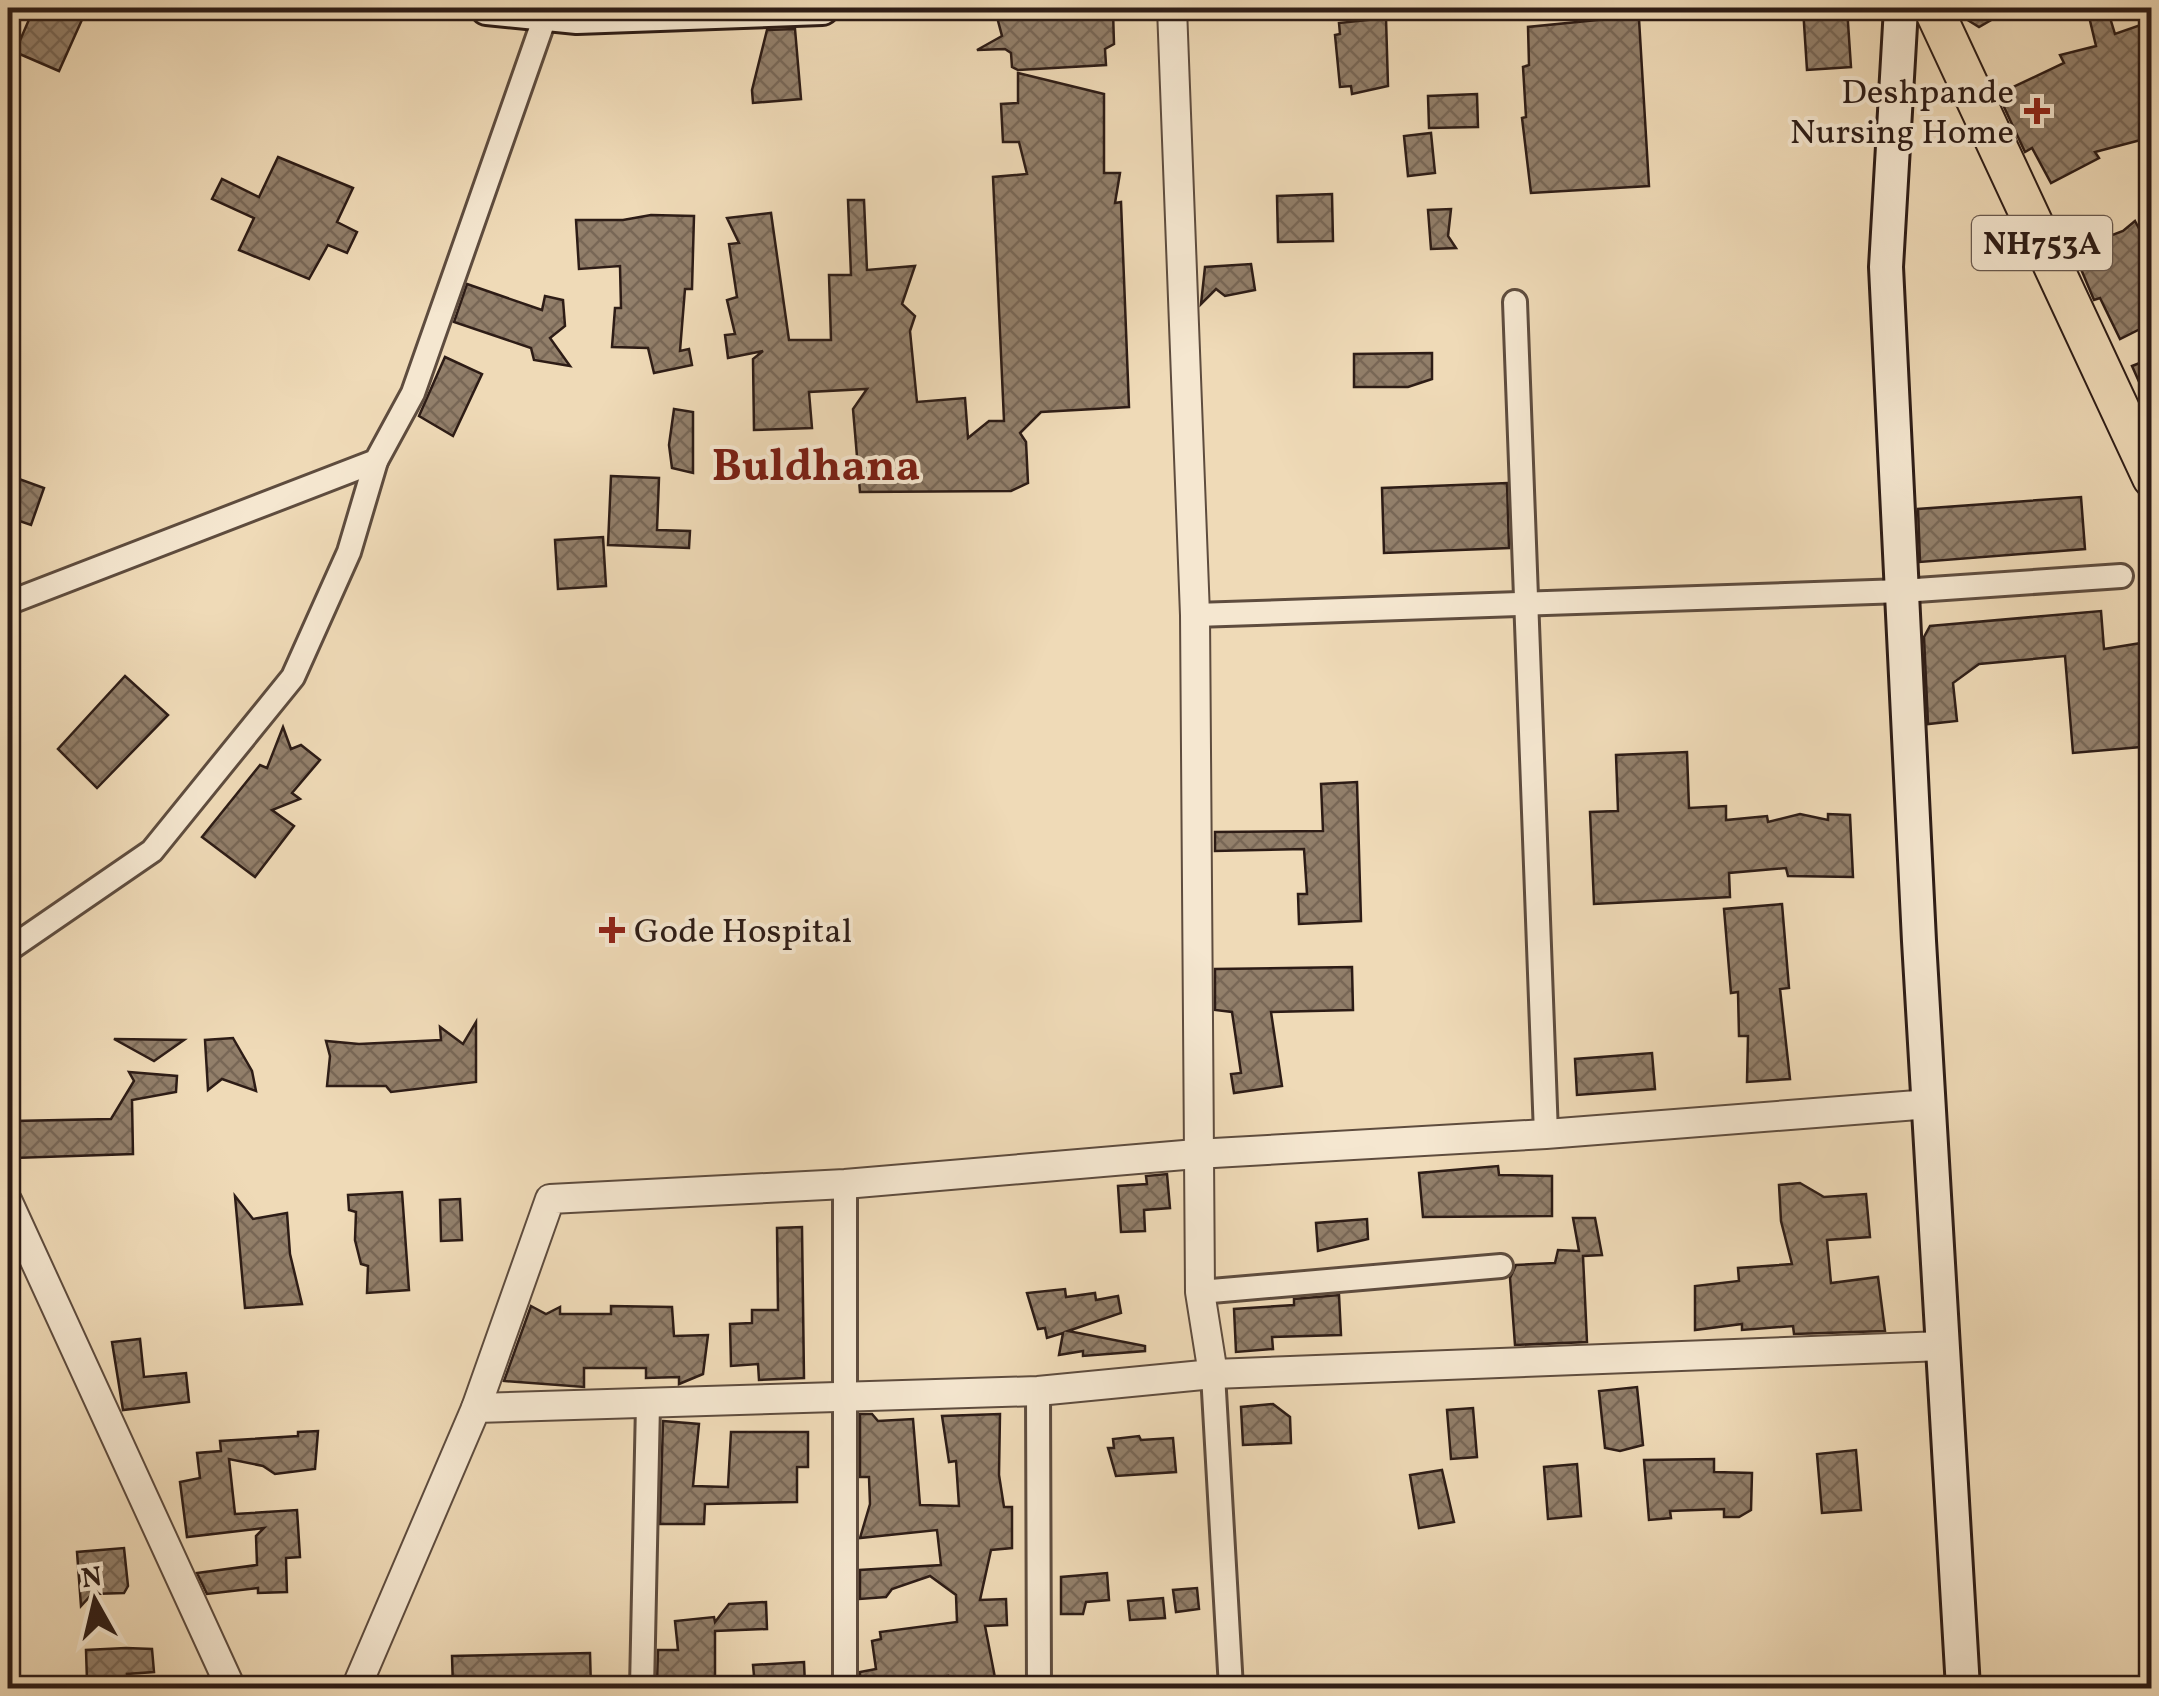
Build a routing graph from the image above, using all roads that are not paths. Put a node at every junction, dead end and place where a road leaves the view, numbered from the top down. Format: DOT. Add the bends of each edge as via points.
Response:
graph roads {
  1 [pos="486,8"];
  2 [pos="803,8"];
  3 [pos="822,8"];
  4 [pos="1172,8"];
  5 [pos="1901,8"];
  6 [pos="1933,8"];
  7 [pos="546,14"];
  8 [pos="1515,302"];
  9 [pos="376,461"];
  10 [pos="2152,478"];
  11 [pos="2121,576"];
  12 [pos="1902,592"];
  13 [pos="8,603"];
  14 [pos="1524,603"];
  15 [pos="1195,615"];
  16 [pos="8,950"];
  17 [pos="1930,1104"];
  18 [pos="1546,1134"];
  19 [pos="1196,1154"];
  20 [pos="845,1184"];
  21 [pos="8,1202"];
  22 [pos="1501,1266"];
  23 [pos="1200,1292"];
  24 [pos="1943,1346"];
  25 [pos="1213,1374"];
  26 [pos="1038,1391"];
  27 [pos="843,1395"];
  28 [pos="648,1404"];
  29 [pos="476,1408"];
  30 [pos="231,1688"];
  31 [pos="356,1688"];
  32 [pos="642,1688"];
  33 [pos="845,1688"];
  34 [pos="1039,1688"];
  35 [pos="1230,1688"];
  36 [pos="1964,1688"];
  1 -- 7 [label="main road"];
  2 -- 3 [label="main road"];
  2 -- 7 [label="main road"];
  4 -- 15 [label="street"];
  5 -- 12 [label="main road" via="1886,267"];
  6 -- 10 [label="highway, NH753A"];
  7 -- 9 [label="street" via="414,392"];
  8 -- 14 [label="street"];
  9 -- 13 [label="street"];
  9 -- 16 [label="street" via="348,552 293,678 152,851"];
  11 -- 12 [label="street"];
  12 -- 14 [label="street"];
  12 -- 17 [label="main road"];
  14 -- 15 [label="street"];
  14 -- 18 [label="street"];
  15 -- 19 [label="street"];
  17 -- 18 [label="street"];
  17 -- 24 [label="main road"];
  18 -- 19 [label="street"];
  19 -- 20 [label="street"];
  19 -- 23 [label="street"];
  20 -- 27 [label="street"];
  20 -- 29 [label="street" via="550,1198"];
  21 -- 30 [label="street"];
  22 -- 23 [label="street"];
  23 -- 25 [label="street"];
  24 -- 25 [label="street"];
  24 -- 36 [label="main road"];
  25 -- 26 [label="street"];
  25 -- 35 [label="street"];
  26 -- 27 [label="street"];
  26 -- 34 [label="street"];
  27 -- 28 [label="street"];
  27 -- 33 [label="street"];
  28 -- 29 [label="street"];
  28 -- 32 [label="street"];
  29 -- 31 [label="street"];
}
